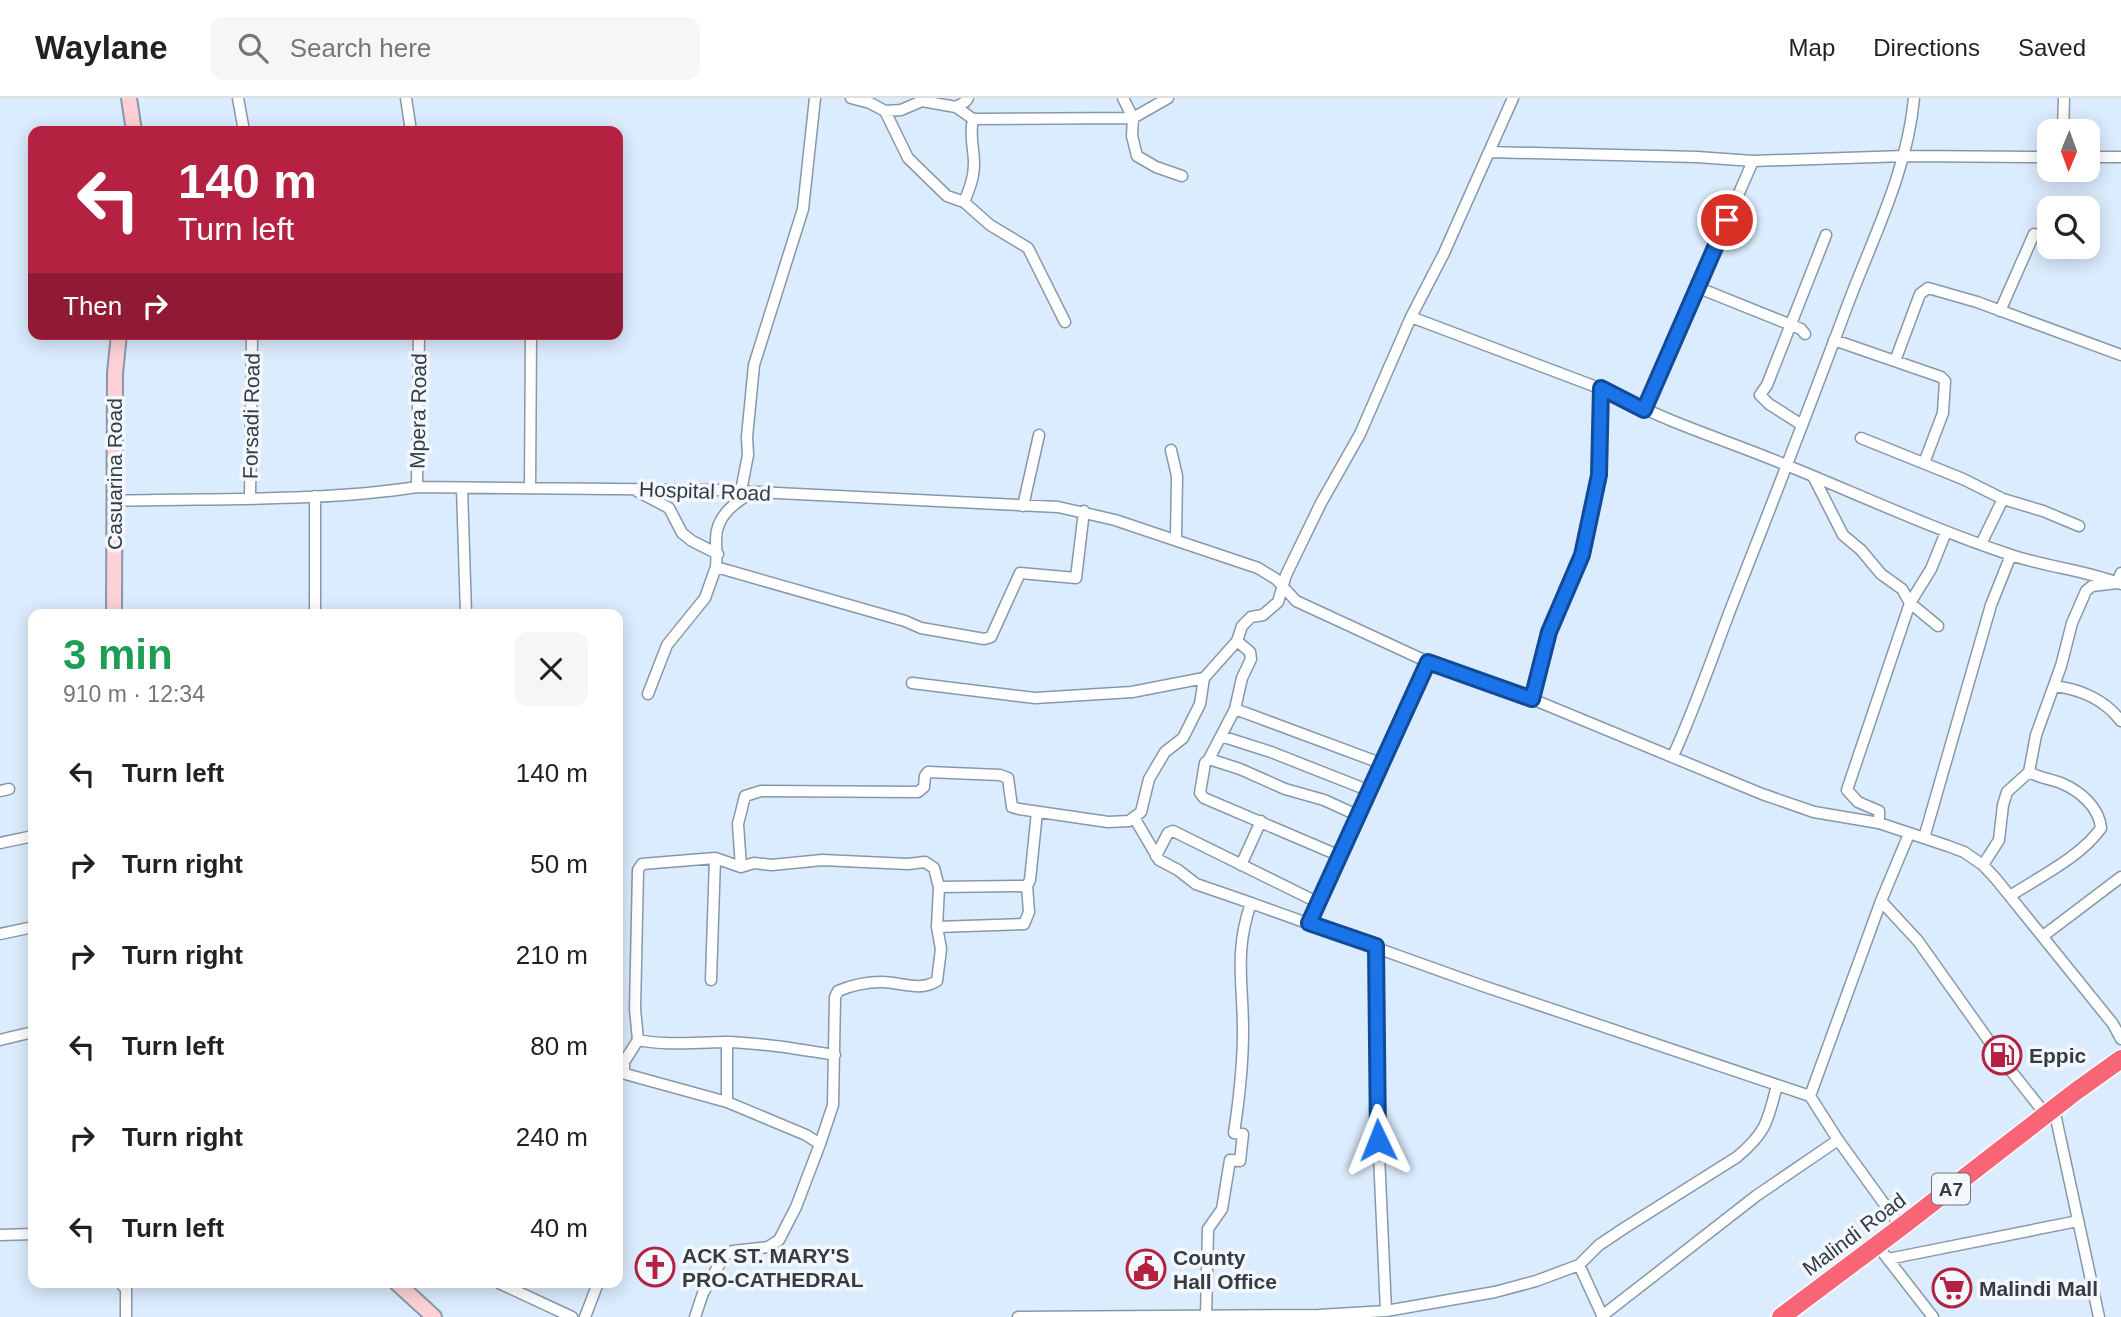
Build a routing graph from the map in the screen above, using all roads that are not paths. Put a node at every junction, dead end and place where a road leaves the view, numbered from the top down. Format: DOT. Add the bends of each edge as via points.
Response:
graph roads {
  1 [pos="129,98"];
  2 [pos="238,98"];
  3 [pos="406,98"];
  4 [pos="815,98"];
  5 [pos="850,98"];
  6 [pos="968,98"];
  7 [pos="1123,98"];
  8 [pos="1168,98"];
  9 [pos="1513,98"];
  10 [pos="1914,98"];
  11 [pos="2064,98"];
  12 [pos="956,107"];
  13 [pos="885,111"];
  14 [pos="1133,118"];
  15 [pos="2063,119"];
  16 [pos="973,120"];
  17 [pos="133,126"];
  18 [pos="243,126"];
  19 [pos="410,126"];
  20 [pos="1489,152"];
  21 [pos="1905,156"];
  22 [pos="2037,157"];
  23 [pos="2121,157"];
  24 [pos="2100,158"];
  25 [pos="1753,161"];
  26 [pos="1182,176"];
  27 [pos="964,202"];
  28 [pos="2034,234"];
  29 [pos="1826,235"];
  30 [pos="1699,288"];
  31 [pos="2000,311"];
  32 [pos="1411,317"];
  33 [pos="1065,322"];
  34 [pos="1789,325"];
  35 [pos="1805,334"];
  36 [pos="118,340"];
  37 [pos="252,340"];
  38 [pos="419,340"];
  39 [pos="531,340"];
  40 [pos="1834,340"];
  41 [pos="2121,355"];
  42 [pos="1895,361"];
  43 [pos="1601,388"];
  44 [pos="1644,410"];
  45 [pos="1802,425"];
  46 [pos="1039,435"];
  47 [pos="1861,438"];
  48 [pos="1171,450"];
  49 [pos="1924,463"];
  50 [pos="1786,465"];
  51 [pos="1814,478"];
  52 [pos="417,487"];
  53 [pos="462,488"];
  54 [pos="530,488"];
  55 [pos="633,489"];
  56 [pos="741,491"];
  57 [pos="754,492"];
  58 [pos="315,496"];
  59 [pos="250,497"];
  60 [pos="2003,499"];
  61 [pos="113,500"];
  62 [pos="1023,506"];
  63 [pos="1084,512"];
  64 [pos="2079,526"];
  65 [pos="1946,532"];
  66 [pos="1176,540"];
  67 [pos="1981,544"];
  68 [pos="718,554"];
  69 [pos="2011,555"];
  70 [pos="716,567"];
  71 [pos="2120,580"];
  72 [pos="1281,585"];
  73 [pos="1910,603"];
  74 [pos="114,609"];
  75 [pos="315,609"];
  76 [pos="466,609"];
  77 [pos="1938,626"];
  78 [pos="1237,641"];
  79 [pos="1428,662"];
  80 [pos="1204,678"];
  81 [pos="912,683"];
  82 [pos="2054,686"];
  83 [pos="648,694"];
  84 [pos="1532,699"];
  85 [pos="1235,709"];
  86 [pos="2121,721"];
  87 [pos="1221,736"];
  88 [pos="1673,756"];
  89 [pos="1209,759"];
  90 [pos="1382,764"];
  91 [pos="2029,772"];
  92 [pos="1370,791"];
  93 [pos="1037,812"];
  94 [pos="1359,816"];
  95 [pos="1135,819"];
  96 [pos="1261,821"];
  97 [pos="1879,823"];
  98 [pos="1909,834"];
  99 [pos="28,837"];
  100 [pos="1924,838"];
  101 [pos="0,843"];
  102 [pos="1156,856"];
  103 [pos="1340,856"];
  104 [pos="715,858"];
  105 [pos="1241,865"];
  106 [pos="1983,865"];
  107 [pos="741,867"];
  108 [pos="2121,877"];
  109 [pos="1027,886"];
  110 [pos="939,887"];
  111 [pos="2010,896"];
  112 [pos="1881,901"];
  113 [pos="1251,903"];
  114 [pos="1319,903"];
  115 [pos="1309,923"];
  116 [pos="936,927"];
  117 [pos="28,928"];
  118 [pos="0,934"];
  119 [pos="2043,936"];
  120 [pos="1376,946"];
  121 [pos="711,980"];
  122 [pos="2117,1027"];
  123 [pos="28,1033"];
  124 [pos="2121,1039"];
  125 [pos="0,1040"];
  126 [pos="638,1040"];
  127 [pos="727,1042"];
  128 [pos="835,1055"];
  129 [pos="2121,1059"];
  130 [pos="623,1065"];
  131 [pos="623,1073"];
  132 [pos="1777,1085"];
  133 [pos="1810,1096"];
  134 [pos="727,1101"];
  135 [pos="2050,1112"];
  136 [pos="1838,1140"];
  137 [pos="820,1144"];
  138 [pos="2078,1221"];
  139 [pos="1901,1227"];
  140 [pos="28,1234"];
  141 [pos="0,1235"];
  142 [pos="1882,1252"];
  143 [pos="1579,1265"];
  144 [pos="126,1288"];
  145 [pos="402,1288"];
  146 [pos="510,1288"];
  147 [pos="596,1288"];
  148 [pos="1386,1311"];
  149 [pos="126,1317"];
  150 [pos="434,1317"];
  151 [pos="572,1317"];
  152 [pos="584,1317"];
  153 [pos="695,1317"];
  154 [pos="1018,1317"];
  155 [pos="1206,1317"];
  156 [pos="1231,1317"];
  157 [pos="1603,1317"];
  158 [pos="1781,1317"];
  159 [pos="1933,1317"];
  160 [pos="2099,1317"];
  1 -- 17 [label="street"];
  2 -- 18 [label="street"];
  3 -- 19 [label="street"];
  4 -- 56 [label="street" via="803,209 754,365"];
  5 -- 13 [label="street"];
  6 -- 12 [label="street"];
  7 -- 14 [label="street"];
  8 -- 14 [label="street"];
  9 -- 20 [label="street"];
  10 -- 21 [label="street"];
  11 -- 15 [label="street"];
  12 -- 13 [label="street" via="922,101"];
  12 -- 16 [label="street"];
  13 -- 27 [label="street" via="908,158 947,196"];
  14 -- 16 [label="street"];
  14 -- 26 [label="street" via="1137,156"];
  16 -- 27 [label="street" via="974,165"];
  20 -- 25 [label="street"];
  20 -- 32 [label="street"];
  21 -- 22 [label="street"];
  21 -- 25 [label="street"];
  21 -- 40 [label="street"];
  23 -- 24 [label="street"];
  25 -- 30 [label="street"];
  27 -- 33 [label="street" via="990,225 1028,248"];
  28 -- 31 [label="street"];
  29 -- 34 [label="street"];
  30 -- 34 [label="street"];
  30 -- 44 [label="street"];
  31 -- 41 [label="street"];
  31 -- 42 [label="street" via="1928,288 1920,294"];
  32 -- 43 [label="street"];
  32 -- 72 [label="street" via="1360,434"];
  34 -- 35 [label="street"];
  34 -- 45 [label="street" via="1760,395"];
  36 -- 61 [label="street, Casuarina Road"];
  37 -- 59 [label="street, Forsadi Road"];
  38 -- 52 [label="street, Mpera Road"];
  39 -- 54 [label="street"];
  40 -- 42 [label="street"];
  40 -- 45 [label="street"];
  42 -- 49 [label="street" via="1945,382 1943,413"];
  43 -- 44 [label="street"];
  43 -- 84 [label="street" via="1599,475 1582,555 1549,632"];
  44 -- 50 [label="street"];
  45 -- 50 [label="street"];
  46 -- 62 [label="street"];
  47 -- 49 [label="street"];
  48 -- 66 [label="street" via="1177,476"];
  49 -- 60 [label="street"];
  50 -- 51 [label="street"];
  50 -- 88 [label="street"];
  51 -- 65 [label="street"];
  51 -- 73 [label="street" via="1843,535 1902,589"];
  52 -- 53 [label="street, Hospital Road"];
  52 -- 58 [label="street, Hospital Road"];
  53 -- 54 [label="street, Hospital Road"];
  53 -- 76 [label="street"];
  54 -- 55 [label="street, Hospital Road"];
  55 -- 56 [label="street, Hospital Road"];
  55 -- 68 [label="street" via="669,508 682,533"];
  56 -- 57 [label="street, Hospital Road"];
  57 -- 62 [label="street, Hospital Road"];
  57 -- 68 [label="street" via="727,510 716,536"];
  58 -- 59 [label="street, Hospital Road"];
  58 -- 75 [label="street"];
  59 -- 61 [label="street, Hospital Road"];
  60 -- 64 [label="street"];
  60 -- 67 [label="street"];
  61 -- 74 [label="street, Casuarina Road"];
  62 -- 63 [label="street, Hospital Road"];
  63 -- 66 [label="street, Hospital Road"];
  63 -- 70 [label="street" via="1076,578 1020,573 991,637 984,639 921,628"];
  65 -- 67 [label="street"];
  65 -- 73 [label="street"];
  66 -- 72 [label="street, Hospital Road" via="1258,568"];
  67 -- 69 [label="street"];
  68 -- 70 [label="street"];
  69 -- 71 [label="street"];
  69 -- 100 [label="street" via="1991,605"];
  70 -- 83 [label="street" via="705,598 667,645"];
  71 -- 82 [label="street" via="2086,591"];
  72 -- 78 [label="street" via="1278,602 1263,615 1251,617"];
  72 -- 79 [label="street, Hospital Road" via="1296,601"];
  73 -- 77 [label="street"];
  73 -- 97 [label="street" via="1847,790 1858,802 1879,811"];
  78 -- 80 [label="street"];
  78 -- 85 [label="street" via="1251,656"];
  79 -- 84 [label="street, Hospital Road"];
  79 -- 90 [label="street"];
  80 -- 81 [label="street" via="1132,692 1035,698"];
  80 -- 95 [label="street" via="1200,704 1183,738 1165,752 1149,779 1145,802"];
  82 -- 86 [label="street" via="2073,688 2095,699"];
  82 -- 91 [label="street" via="2036,735"];
  84 -- 88 [label="street, Hospital Road"];
  85 -- 87 [label="street"];
  85 -- 90 [label="street"];
  87 -- 89 [label="street"];
  87 -- 92 [label="street"];
  88 -- 97 [label="street, Hospital Road" via="1814,811"];
  89 -- 94 [label="street"];
  89 -- 96 [label="street" via="1200,793 1204,798"];
  90 -- 92 [label="street"];
  91 -- 106 [label="street" via="2007,792 1999,840"];
  91 -- 111 [label="street" via="2082,795 2100,817 2101,828 2077,851"];
  92 -- 94 [label="street"];
  93 -- 95 [label="street" via="1108,822"];
  93 -- 107 [label="street" via="1012,807 1008,778 1000,775 929,772 918,792 761,791 746,796 738,824"];
  93 -- 109 [label="street"];
  94 -- 103 [label="street"];
  95 -- 102 [label="street"];
  96 -- 103 [label="street"];
  96 -- 105 [label="street"];
  97 -- 98 [label="street, Hospital Road"];
  98 -- 100 [label="street, Hospital Road"];
  98 -- 112 [label="street"];
  99 -- 101 [label="street"];
  100 -- 106 [label="street, Hospital Road" via="1964,852"];
  102 -- 105 [label="street" via="1173,831"];
  102 -- 113 [label="street" via="1196,884"];
  103 -- 114 [label="street"];
  104 -- 107 [label="street"];
  104 -- 121 [label="street"];
  104 -- 126 [label="street" via="648,862 639,867"];
  105 -- 114 [label="street"];
  106 -- 111 [label="street, Hospital Road"];
  107 -- 110 [label="street" via="822,860 925,862 934,868"];
  108 -- 119 [label="street"];
  109 -- 110 [label="street"];
  109 -- 116 [label="street" via="1029,912 1024,924"];
  110 -- 116 [label="street"];
  111 -- 119 [label="street, Hospital Road"];
  112 -- 133 [label="street"];
  112 -- 135 [label="street" via="1918,941 2004,1062"];
  113 -- 115 [label="street"];
  113 -- 155 [label="street" via="1239,957 1243,1032 1234,1133 1243,1134 1240,1161 1230,1160 1222,1209 1208,1229"];
  114 -- 115 [label="street"];
  115 -- 120 [label="street"];
  116 -- 128 [label="street" via="941,949 937,981 930,986 883,982 838,990"];
  117 -- 118 [label="street"];
  119 -- 122 [label="street, Hospital Road"];
  120 -- 132 [label="street"];
  120 -- 148 [label="street" via="1376,1101"];
  122 -- 124 [label="street, Hospital Road"];
  123 -- 125 [label="street"];
  126 -- 127 [label="street"];
  126 -- 130 [label="street"];
  127 -- 128 [label="street"];
  127 -- 134 [label="street"];
  128 -- 137 [label="street" via="833,1105"];
  129 -- 135 [label="highway, Malindi Road / A7"];
  131 -- 134 [label="street"];
  132 -- 133 [label="street"];
  132 -- 143 [label="street" via="1766,1122 1753,1143 1599,1245"];
  133 -- 136 [label="street"];
  134 -- 137 [label="street"];
  135 -- 138 [label="street"];
  135 -- 139 [label="highway, Malindi Road / A7"];
  136 -- 139 [label="street"];
  136 -- 157 [label="street" via="1756,1196"];
  137 -- 153 [label="street" via="779,1240 768,1247 724,1256"];
  138 -- 142 [label="street"];
  138 -- 160 [label="street"];
  139 -- 142 [label="highway, Malindi Road / A7"];
  140 -- 141 [label="street"];
  142 -- 158 [label="highway, Malindi Road / A7"];
  142 -- 159 [label="street"];
  143 -- 148 [label="street" via="1495,1292"];
  143 -- 157 [label="street"];
  144 -- 149 [label="street"];
  145 -- 150 [label="street"];
  146 -- 151 [label="street"];
  147 -- 152 [label="street"];
  148 -- 156 [label="street"];
  154 -- 155 [label="street"];
  155 -- 156 [label="street"];
}
